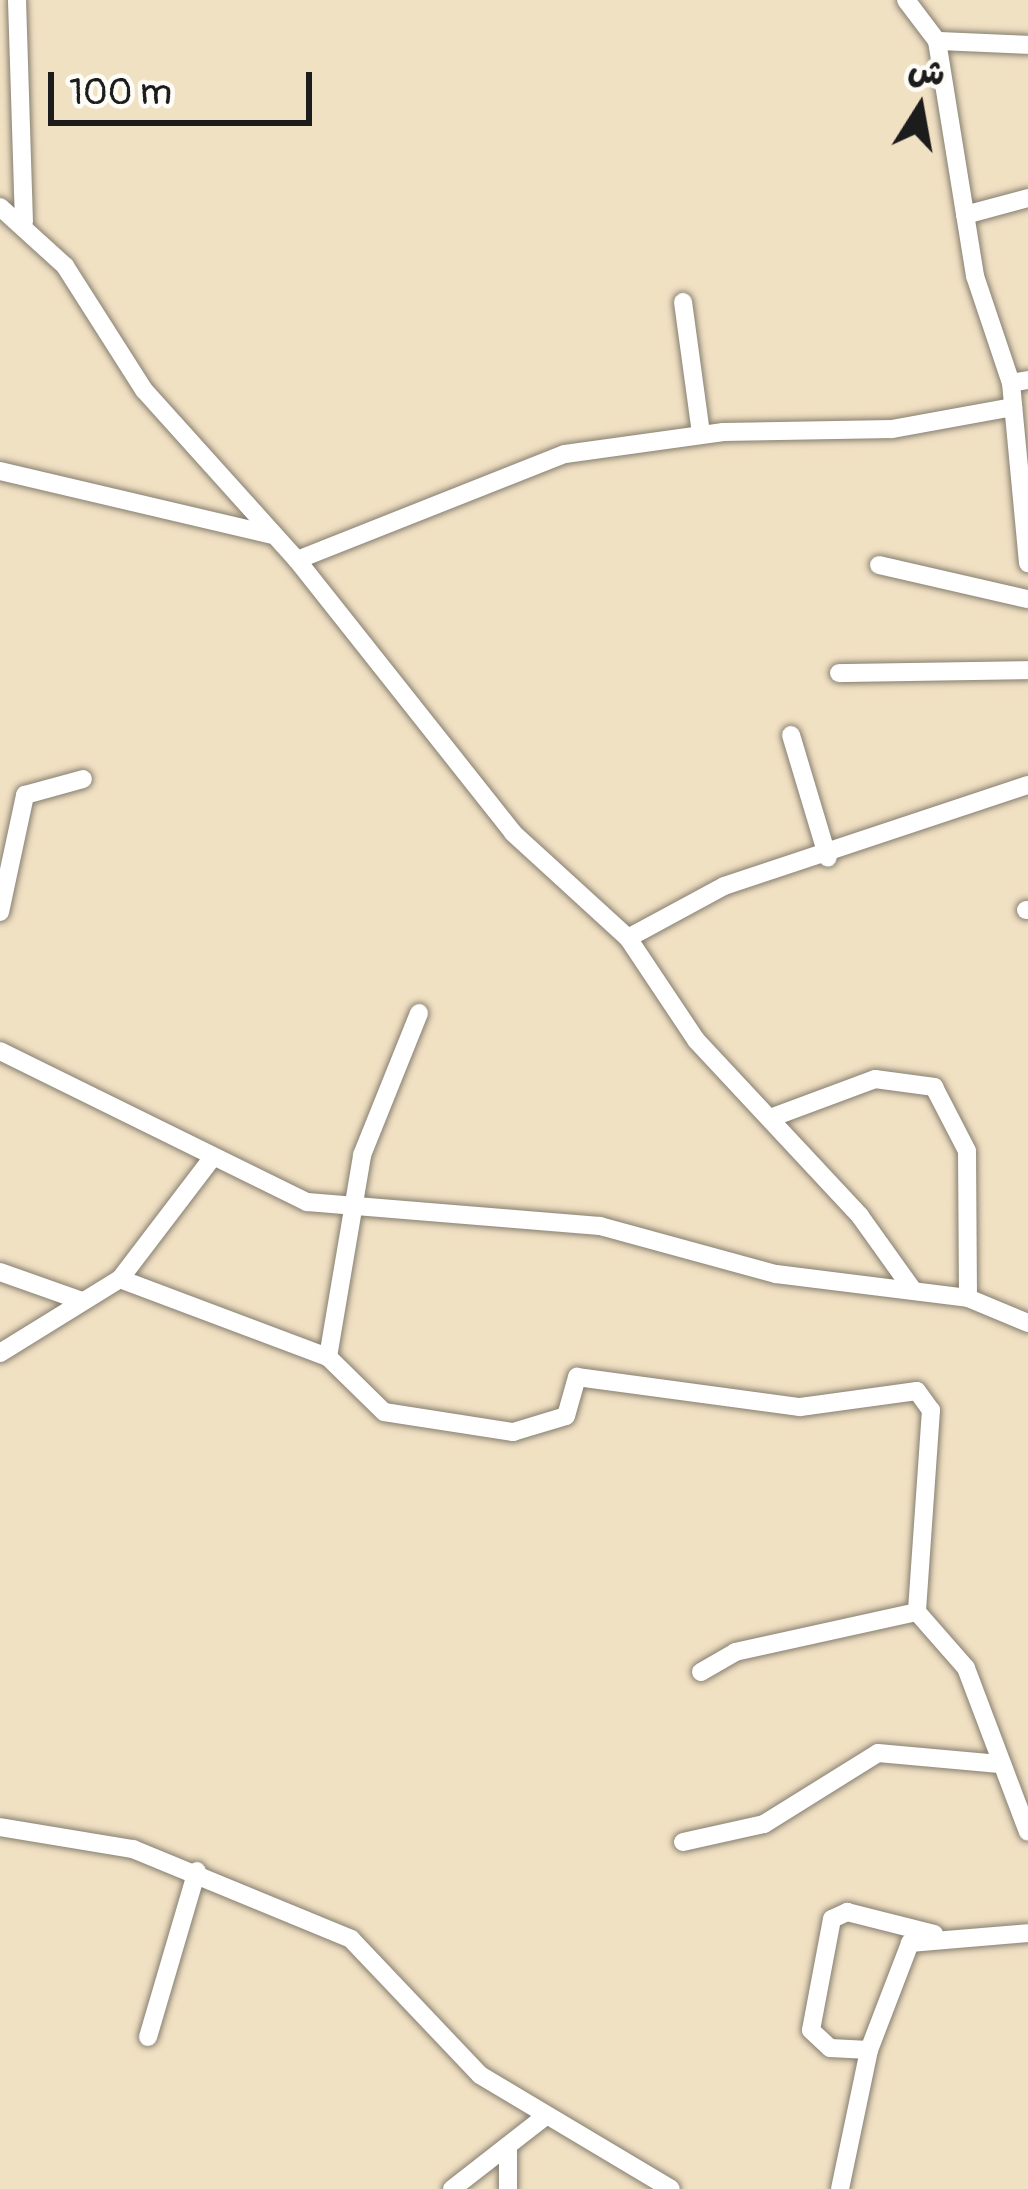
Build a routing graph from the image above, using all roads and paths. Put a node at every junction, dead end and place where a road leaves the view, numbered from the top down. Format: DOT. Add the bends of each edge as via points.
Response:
graph roads {
  1 [pos="16,0"];
  2 [pos="916,3"];
  3 [pos="937,41"];
  4 [pos="1028,45"];
  5 [pos="1028,198"];
  6 [pos="0,207"];
  7 [pos="965,215"];
  8 [pos="23,222"];
  9 [pos="683,302"];
  10 [pos="1020,381"];
  11 [pos="1013,407"];
  12 [pos="701,434"];
  13 [pos="0,471"];
  14 [pos="274,535"];
  15 [pos="297,560"];
  16 [pos="1028,563"];
  17 [pos="879,565"];
  18 [pos="1028,599"];
  19 [pos="1028,670"];
  20 [pos="839,674"];
  21 [pos="791,735"];
  22 [pos="83,779"];
  23 [pos="1028,785"];
  24 [pos="828,858"];
  25 [pos="0,912"];
  26 [pos="628,938"];
  27 [pos="419,1012"];
  28 [pos="0,1051"];
  29 [pos="773,1117"];
  30 [pos="208,1162"];
  31 [pos="352,1210"];
  32 [pos="0,1272"];
  33 [pos="120,1279"];
  34 [pos="912,1289"];
  35 [pos="968,1298"];
  36 [pos="79,1300"];
  37 [pos="1028,1323"];
  38 [pos="0,1353"];
  39 [pos="328,1357"];
  40 [pos="917,1612"];
  41 [pos="701,1672"];
  42 [pos="1000,1764"];
  43 [pos="0,1827"];
  44 [pos="1028,1832"];
  45 [pos="683,1842"];
  46 [pos="197,1871"];
  47 [pos="1027,1930"];
  48 [pos="934,1934"];
  49 [pos="148,2037"];
  50 [pos="869,2050"];
  51 [pos="542,2119"];
  52 [pos="508,2147"];
  53 [pos="452,2189"];
  54 [pos="508,2189"];
  55 [pos="671,2189"];
  56 [pos="840,2189"];
  1 -- 8 [label="street"];
  2 -- 3 [label="street"];
  3 -- 4 [label="street"];
  3 -- 7 [label="street"];
  5 -- 7 [label="street"];
  6 -- 8 [label="street"];
  7 -- 10 [label="street"];
  8 -- 14 [label="street" via="144,390"];
  9 -- 12 [label="street"];
  10 -- 11 [label="street"];
  11 -- 12 [label="street" via="892,429"];
  11 -- 16 [label="street"];
  12 -- 15 [label="street" via="525,465"];
  13 -- 14 [label="street"];
  14 -- 15 [label="street"];
  15 -- 26 [label="street" via="513,833"];
  17 -- 18 [label="street"];
  19 -- 20 [label="street"];
  21 -- 24 [label="street"];
  22 -- 25 [label="street" via="25,795"];
  23 -- 24 [label="street"];
  24 -- 26 [label="street" via="700,895"];
  26 -- 29 [label="street" via="696,1040"];
  27 -- 31 [label="street" via="376,1105"];
  28 -- 30 [label="street"];
  29 -- 34 [label="street"];
  29 -- 35 [label="street" via="875,1079 934,1087 967,1150"];
  30 -- 31 [label="street"];
  30 -- 33 [label="street"];
  31 -- 34 [label="street" via="600,1226 776,1274"];
  31 -- 39 [label="street"];
  32 -- 36 [label="street"];
  33 -- 36 [label="street"];
  33 -- 39 [label="street"];
  34 -- 35 [label="street"];
  35 -- 37 [label="street"];
  36 -- 38 [label="street"];
  39 -- 40 [label="street" via="384,1412 513,1432 566,1415 578,1377 815,1408 917,1391 931,1410"];
  40 -- 41 [label="street" via="735,1652"];
  40 -- 42 [label="street" via="965,1668"];
  42 -- 44 [label="street"];
  42 -- 45 [label="street" via="878,1753 764,1824"];
  43 -- 46 [label="street"];
  46 -- 49 [label="street"];
  46 -- 51 [label="street" via="376,1955 456,2053"];
  47 -- 48 [label="street"];
  48 -- 50 [label="street" via="902,1957"];
  48 -- 50 [label="street" via="847,1912 832,1919 811,2030 830,2048"];
  50 -- 56 [label="street"];
  51 -- 52 [label="street"];
  51 -- 55 [label="street"];
  52 -- 53 [label="street"];
  52 -- 54 [label="street"];
}
